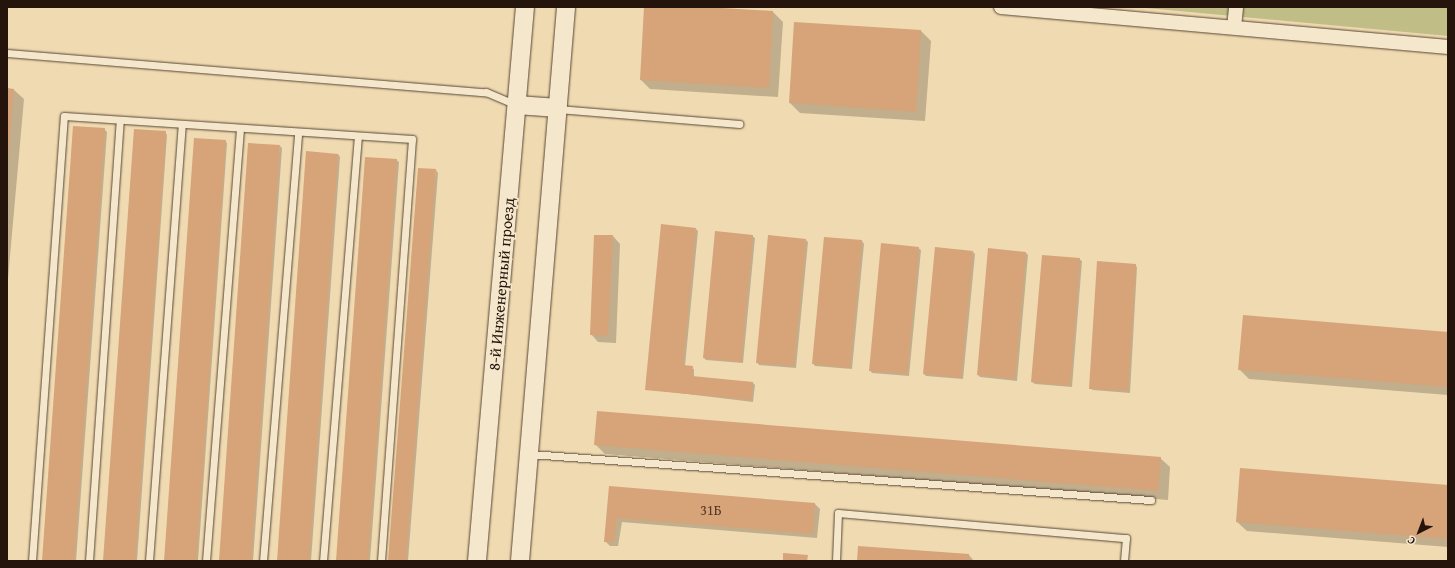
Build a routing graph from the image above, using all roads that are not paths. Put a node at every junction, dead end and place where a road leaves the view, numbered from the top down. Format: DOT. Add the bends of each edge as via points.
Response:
graph roads {
  1 [pos="525,7"];
  2 [pos="566,7"];
  3 [pos="1001,7"];
  4 [pos="1236,7"];
  5 [pos="1241,28"];
  6 [pos="1448,48"];
  7 [pos="7,54"];
  8 [pos="517,105"];
  9 [pos="558,108"];
  10 [pos="120,120"];
  11 [pos="182,124"];
  12 [pos="739,124"];
  13 [pos="240,128"];
  14 [pos="298,132"];
  15 [pos="358,136"];
  16 [pos="530,454"];
  17 [pos="1151,500"];
  18 [pos="32,561"];
  19 [pos="89,561"];
  20 [pos="149,561"];
  21 [pos="206,561"];
  22 [pos="263,561"];
  23 [pos="323,561"];
  24 [pos="381,561"];
  25 [pos="477,561"];
  26 [pos="520,561"];
  27 [pos="836,561"];
  28 [pos="1124,561"];
  1 -- 8 [label="street, 8-й Инженерный проезд"];
  2 -- 9 [label="street"];
  3 -- 5 [label="street"];
  4 -- 5 [label="street"];
  5 -- 6 [label="street"];
  7 -- 8 [label="lane" via="486,92"];
  8 -- 9 [label="street"];
  8 -- 25 [label="street, 8-й Инженерный проезд"];
  9 -- 12 [label="lane"];
  9 -- 16 [label="street"];
  10 -- 11 [label="lane"];
  10 -- 18 [label="lane" via="64,116"];
  10 -- 19 [label="lane"];
  11 -- 13 [label="lane"];
  11 -- 20 [label="lane"];
  13 -- 14 [label="lane"];
  13 -- 21 [label="lane"];
  14 -- 15 [label="lane"];
  14 -- 22 [label="lane"];
  15 -- 23 [label="lane"];
  15 -- 24 [label="lane" via="412,139"];
  16 -- 17 [label="lane"];
  16 -- 26 [label="street"];
  27 -- 28 [label="lane" via="838,513 1126,538"];
}
